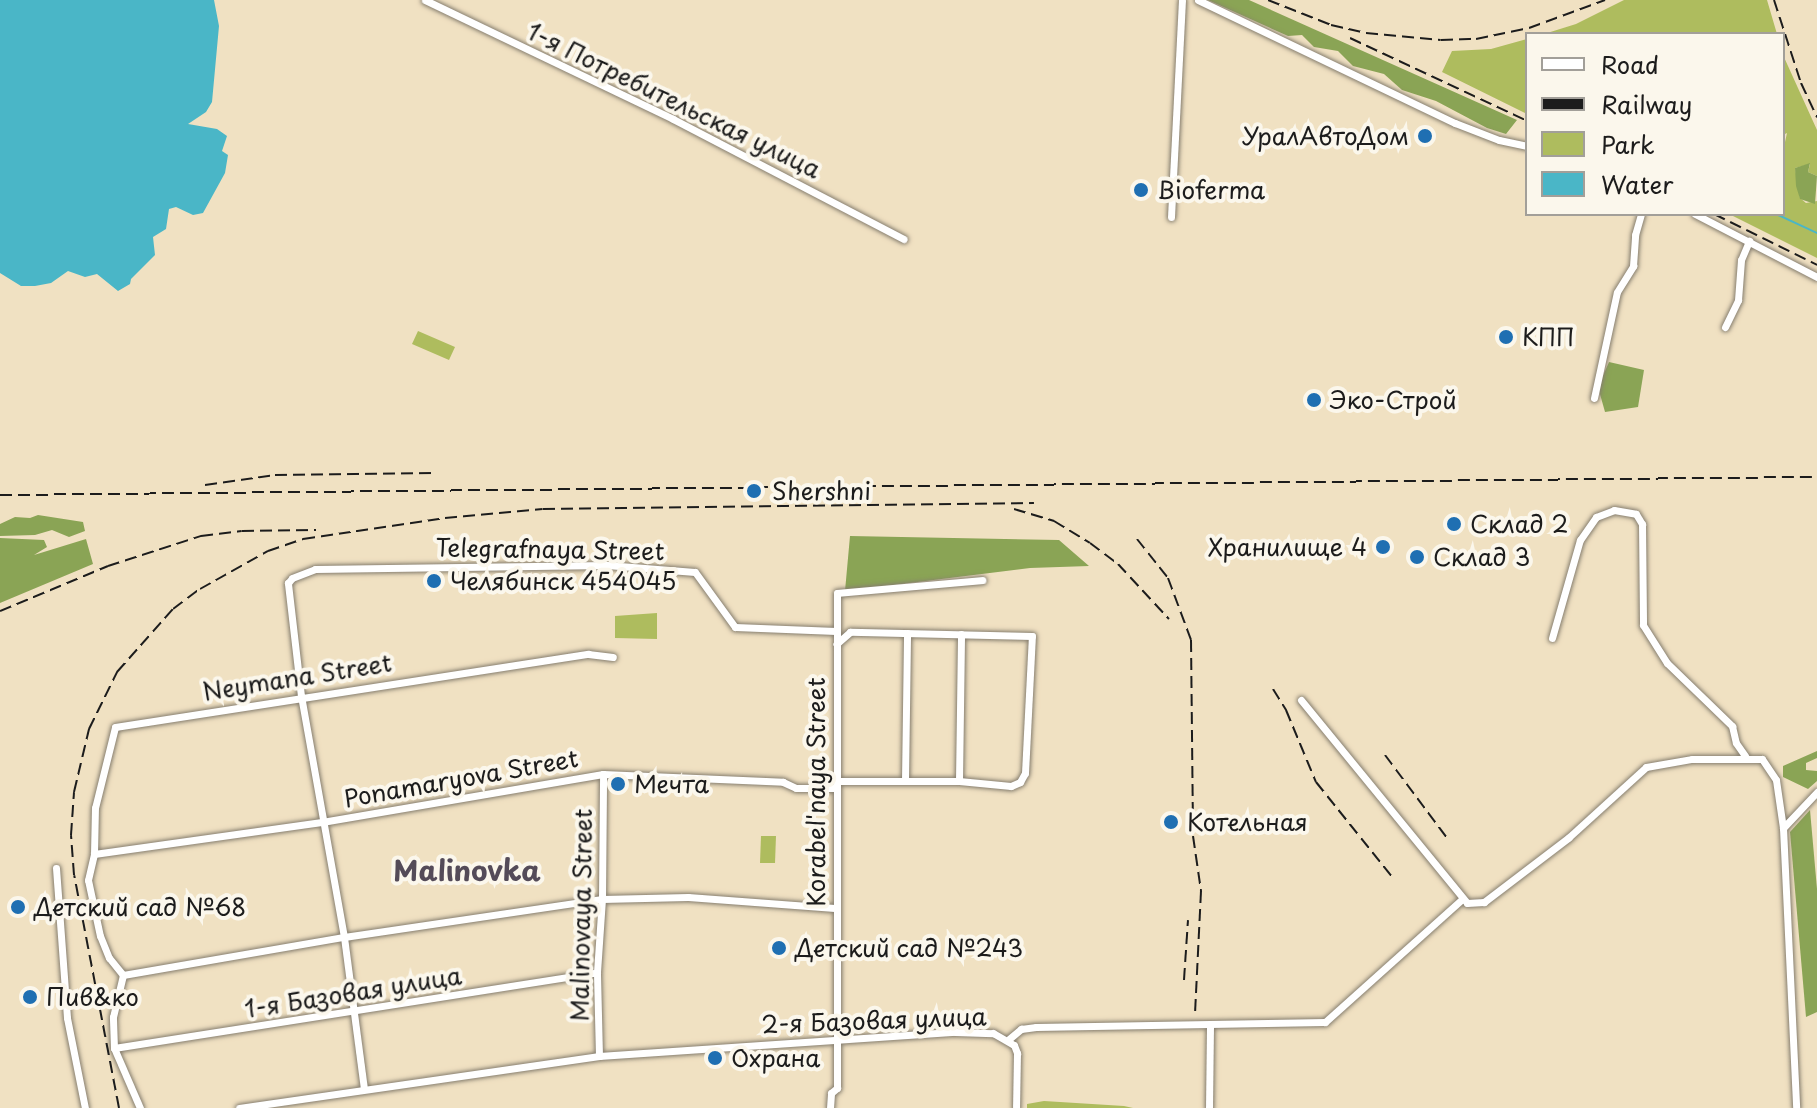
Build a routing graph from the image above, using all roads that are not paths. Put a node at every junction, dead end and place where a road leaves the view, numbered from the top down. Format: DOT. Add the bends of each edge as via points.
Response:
graph roads {
  1 [pos="425,0"];
  2 [pos="1182,0"];
  3 [pos="1198,0"];
  4 [pos="1525,146"];
  5 [pos="1640,216"];
  6 [pos="1699,216"];
  7 [pos="1171,217"];
  8 [pos="904,239"];
  9 [pos="1749,241"];
  10 [pos="1817,277"];
  11 [pos="1725,327"];
  12 [pos="1594,398"];
  13 [pos="982,580"];
  14 [pos="836,631"];
  15 [pos="907,633"];
  16 [pos="961,634"];
  17 [pos="1552,638"];
  18 [pos="836,644"];
  19 [pos="613,657"];
  20 [pos="301,696"];
  21 [pos="1301,700"];
  22 [pos="1745,756"];
  23 [pos="603,774"];
  24 [pos="905,781"];
  25 [pos="959,781"];
  26 [pos="835,784"];
  27 [pos="1817,792"];
  28 [pos="322,822"];
  29 [pos="1783,828"];
  30 [pos="94,854"];
  31 [pos="56,868"];
  32 [pos="602,899"];
  33 [pos="1462,899"];
  34 [pos="835,908"];
  35 [pos="344,937"];
  36 [pos="597,972"];
  37 [pos="123,975"];
  38 [pos="353,1012"];
  39 [pos="1210,1024"];
  40 [pos="835,1038"];
  41 [pos="1009,1039"];
  42 [pos="114,1048"];
  43 [pos="599,1056"];
  44 [pos="364,1089"];
  45 [pos="85,1108"];
  46 [pos="140,1108"];
  47 [pos="239,1108"];
  48 [pos="830,1108"];
  49 [pos="1016,1108"];
  50 [pos="1209,1108"];
  51 [pos="1796,1108"];
  1 -- 8 [label="street, 1-я Потребительская улица" via="673,119"];
  2 -- 7 [label="street"];
  3 -- 4 [label="street" via="1455,123"];
  5 -- 12 [label="street" via="1633,266 1617,292"];
  6 -- 9 [label="street"];
  9 -- 10 [label="street"];
  9 -- 11 [label="street" via="1741,260 1738,300"];
  13 -- 14 [label="street, Korabel'naya Street" via="837,593"];
  14 -- 18 [label="street, Korabel'naya Street"];
  14 -- 20 [label="street, Telegrafnaya Street" via="735,627 695,572 607,565 315,569 298,573 288,583"];
  15 -- 16 [label="street"];
  15 -- 18 [label="street" via="850,632"];
  15 -- 24 [label="street"];
  16 -- 25 [label="street"];
  16 -- 25 [label="street, Ponamaryova Street" via="1032,636 1025,773 1011,786"];
  17 -- 22 [label="street" via="1580,540 1596,517 1614,510 1636,514 1642,524 1643,625 1667,663 1732,726"];
  18 -- 26 [label="street, Korabel'naya Street"];
  19 -- 20 [label="street, Neymana Street" via="588,654"];
  20 -- 28 [label="street"];
  20 -- 30 [label="street, Neymana Street" via="115,727 95,808"];
  21 -- 33 [label="street"];
  22 -- 29 [label="street" via="1762,759 1773,772"];
  22 -- 33 [label="street" via="1646,767 1568,838 1484,902"];
  23 -- 26 [label="street, Ponamaryova Street" via="783,782 796,788"];
  23 -- 28 [label="street, Ponamaryova Street"];
  23 -- 32 [label="street, Malinovaya Street"];
  24 -- 25 [label="street, Ponamaryova Street"];
  24 -- 26 [label="street, Ponamaryova Street"];
  26 -- 34 [label="street, Korabel'naya Street"];
  27 -- 29 [label="street"];
  28 -- 30 [label="street, Ponamaryova Street"];
  28 -- 35 [label="street"];
  29 -- 51 [label="street"];
  30 -- 37 [label="street" via="88,880 92,909 109,958"];
  31 -- 45 [label="street" via="67,1018"];
  32 -- 34 [label="street" via="688,897"];
  32 -- 35 [label="street"];
  32 -- 36 [label="street, Malinovaya Street"];
  33 -- 39 [label="street, 2-я Базовая улица" via="1325,1022"];
  34 -- 40 [label="street, Korabel'naya Street"];
  35 -- 37 [label="street"];
  35 -- 38 [label="street"];
  36 -- 38 [label="street, 1-я Базовая улица"];
  36 -- 43 [label="street, Malinovaya Street"];
  37 -- 42 [label="street" via="113,1017"];
  38 -- 42 [label="street, 1-я Базовая улица"];
  38 -- 44 [label="street"];
  39 -- 41 [label="street, 2-я Базовая улица" via="1036,1027 1021,1029"];
  39 -- 50 [label="street"];
  40 -- 41 [label="street, 2-я Базовая улица" via="955,1032"];
  40 -- 43 [label="street, 2-я Базовая улица"];
  40 -- 48 [label="street, Korabel'naya Street" via="837,1088 831,1093"];
  41 -- 49 [label="street" via="1017,1053"];
  42 -- 46 [label="street"];
  43 -- 44 [label="street, 2-я Базовая улица"];
  44 -- 47 [label="street, 2-я Базовая улица"];
}
